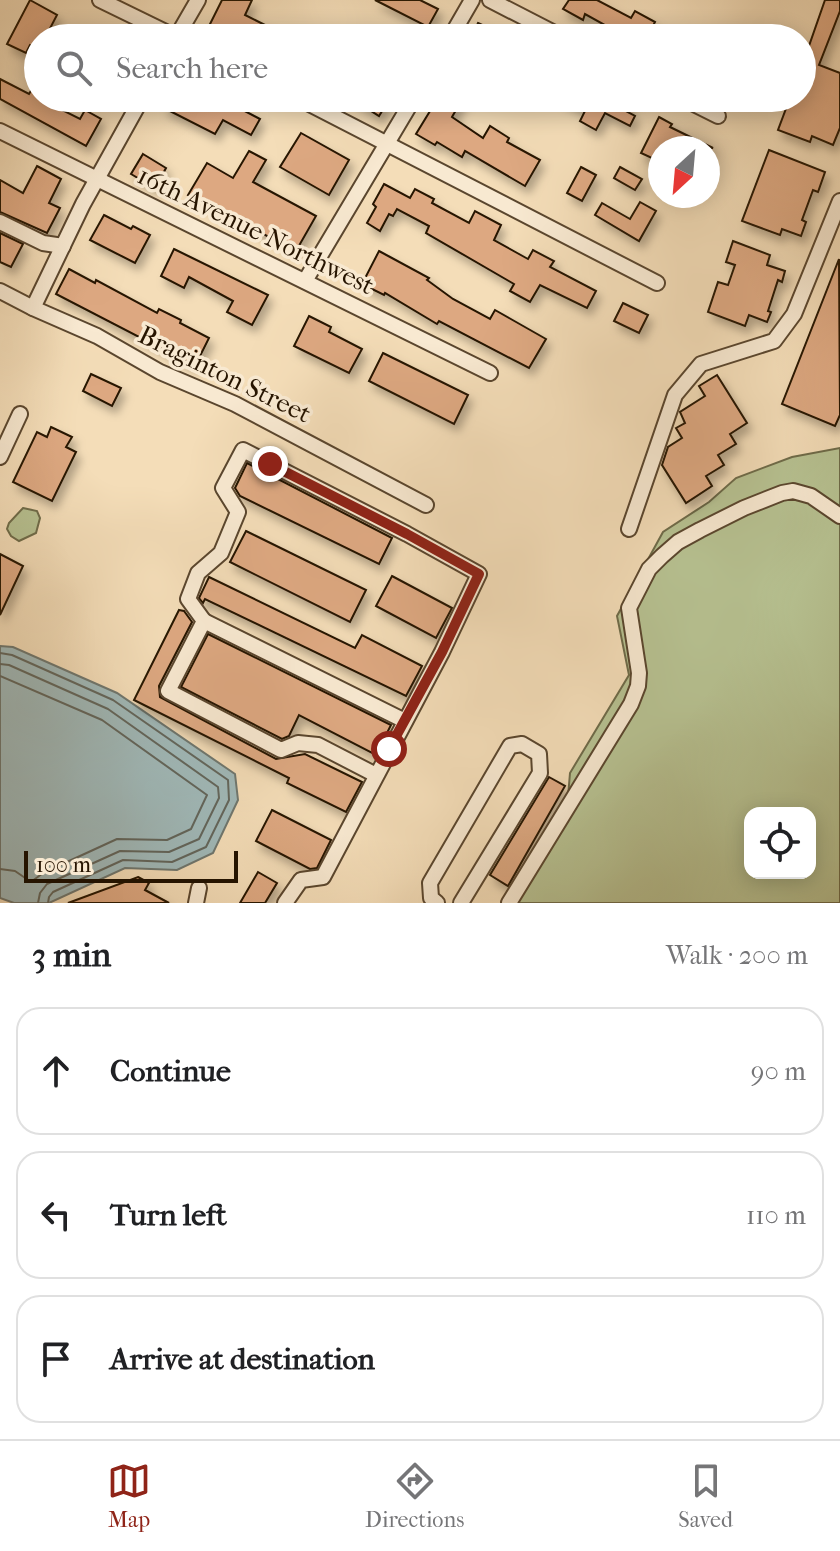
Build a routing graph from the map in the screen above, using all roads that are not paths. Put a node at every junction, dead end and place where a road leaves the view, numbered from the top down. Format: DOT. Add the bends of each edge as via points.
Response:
graph roads {
  1 [pos="100,0"];
  2 [pos="198,0"];
  3 [pos="472,0"];
  4 [pos="490,0"];
  5 [pos="149,24"];
  6 [pos="185,24"];
  7 [pos="458,24"];
  8 [pos="537,24"];
  9 [pos="134,112"];
  10 [pos="326,112"];
  11 [pos="406,112"];
  12 [pos="710,112"];
  13 [pos="718,116"];
  14 [pos="0,131"];
  15 [pos="387,143"];
  16 [pos="97,178"];
  17 [pos="840,201"];
  18 [pos="0,222"];
  19 [pos="63,246"];
  20 [pos="305,281"];
  21 [pos="657,283"];
  22 [pos="0,291"];
  23 [pos="33,308"];
  24 [pos="490,373"];
  25 [pos="20,414"];
  26 [pos="0,457"];
  27 [pos="426,505"];
  28 [pos="840,516"];
  29 [pos="629,529"];
  30 [pos="204,621"];
  31 [pos="405,721"];
  32 [pos="376,775"];
  33 [pos="199,888"];
  34 [pos="196,903"];
  35 [pos="285,903"];
  36 [pos="437,903"];
  37 [pos="461,903"];
  38 [pos="509,903"];
  1 -- 5 [label="street"];
  2 -- 6 [label="street"];
  3 -- 7 [label="street"];
  4 -- 8 [label="street"];
  9 -- 16 [label="street"];
  10 -- 15 [label="street"];
  11 -- 15 [label="street"];
  12 -- 13 [label="street"];
  14 -- 16 [label="street, 16th Avenue Northwest"];
  15 -- 20 [label="street"];
  15 -- 21 [label="street"];
  16 -- 19 [label="street"];
  16 -- 20 [label="street, 16th Avenue Northwest"];
  17 -- 29 [label="street" via="794,314 774,341 701,364 675,395"];
  18 -- 19 [label="street" via="43,243"];
  19 -- 23 [label="street"];
  20 -- 24 [label="street, 16th Avenue Northwest"];
  22 -- 23 [label="street, Braginton Street"];
  23 -- 27 [label="street, Braginton Street" via="235,404"];
  25 -- 26 [label="street"];
  28 -- 38 [label="street" via="811,496 782,493 678,542 649,569 629,608 639,673 631,704"];
  30 -- 31 [label="street"];
  30 -- 31 [label="street" via="188,599 198,573 221,553 238,512 223,488 243,450 479,574"];
  30 -- 32 [label="street" via="168,691 281,750 298,743 318,745"];
  31 -- 32 [label="street"];
  32 -- 35 [label="street" via="323,877 301,880"];
  33 -- 34 [label="street"];
  36 -- 37 [label="street" via="431,898 430,883 510,746 522,744 539,754 540,773"];
}
